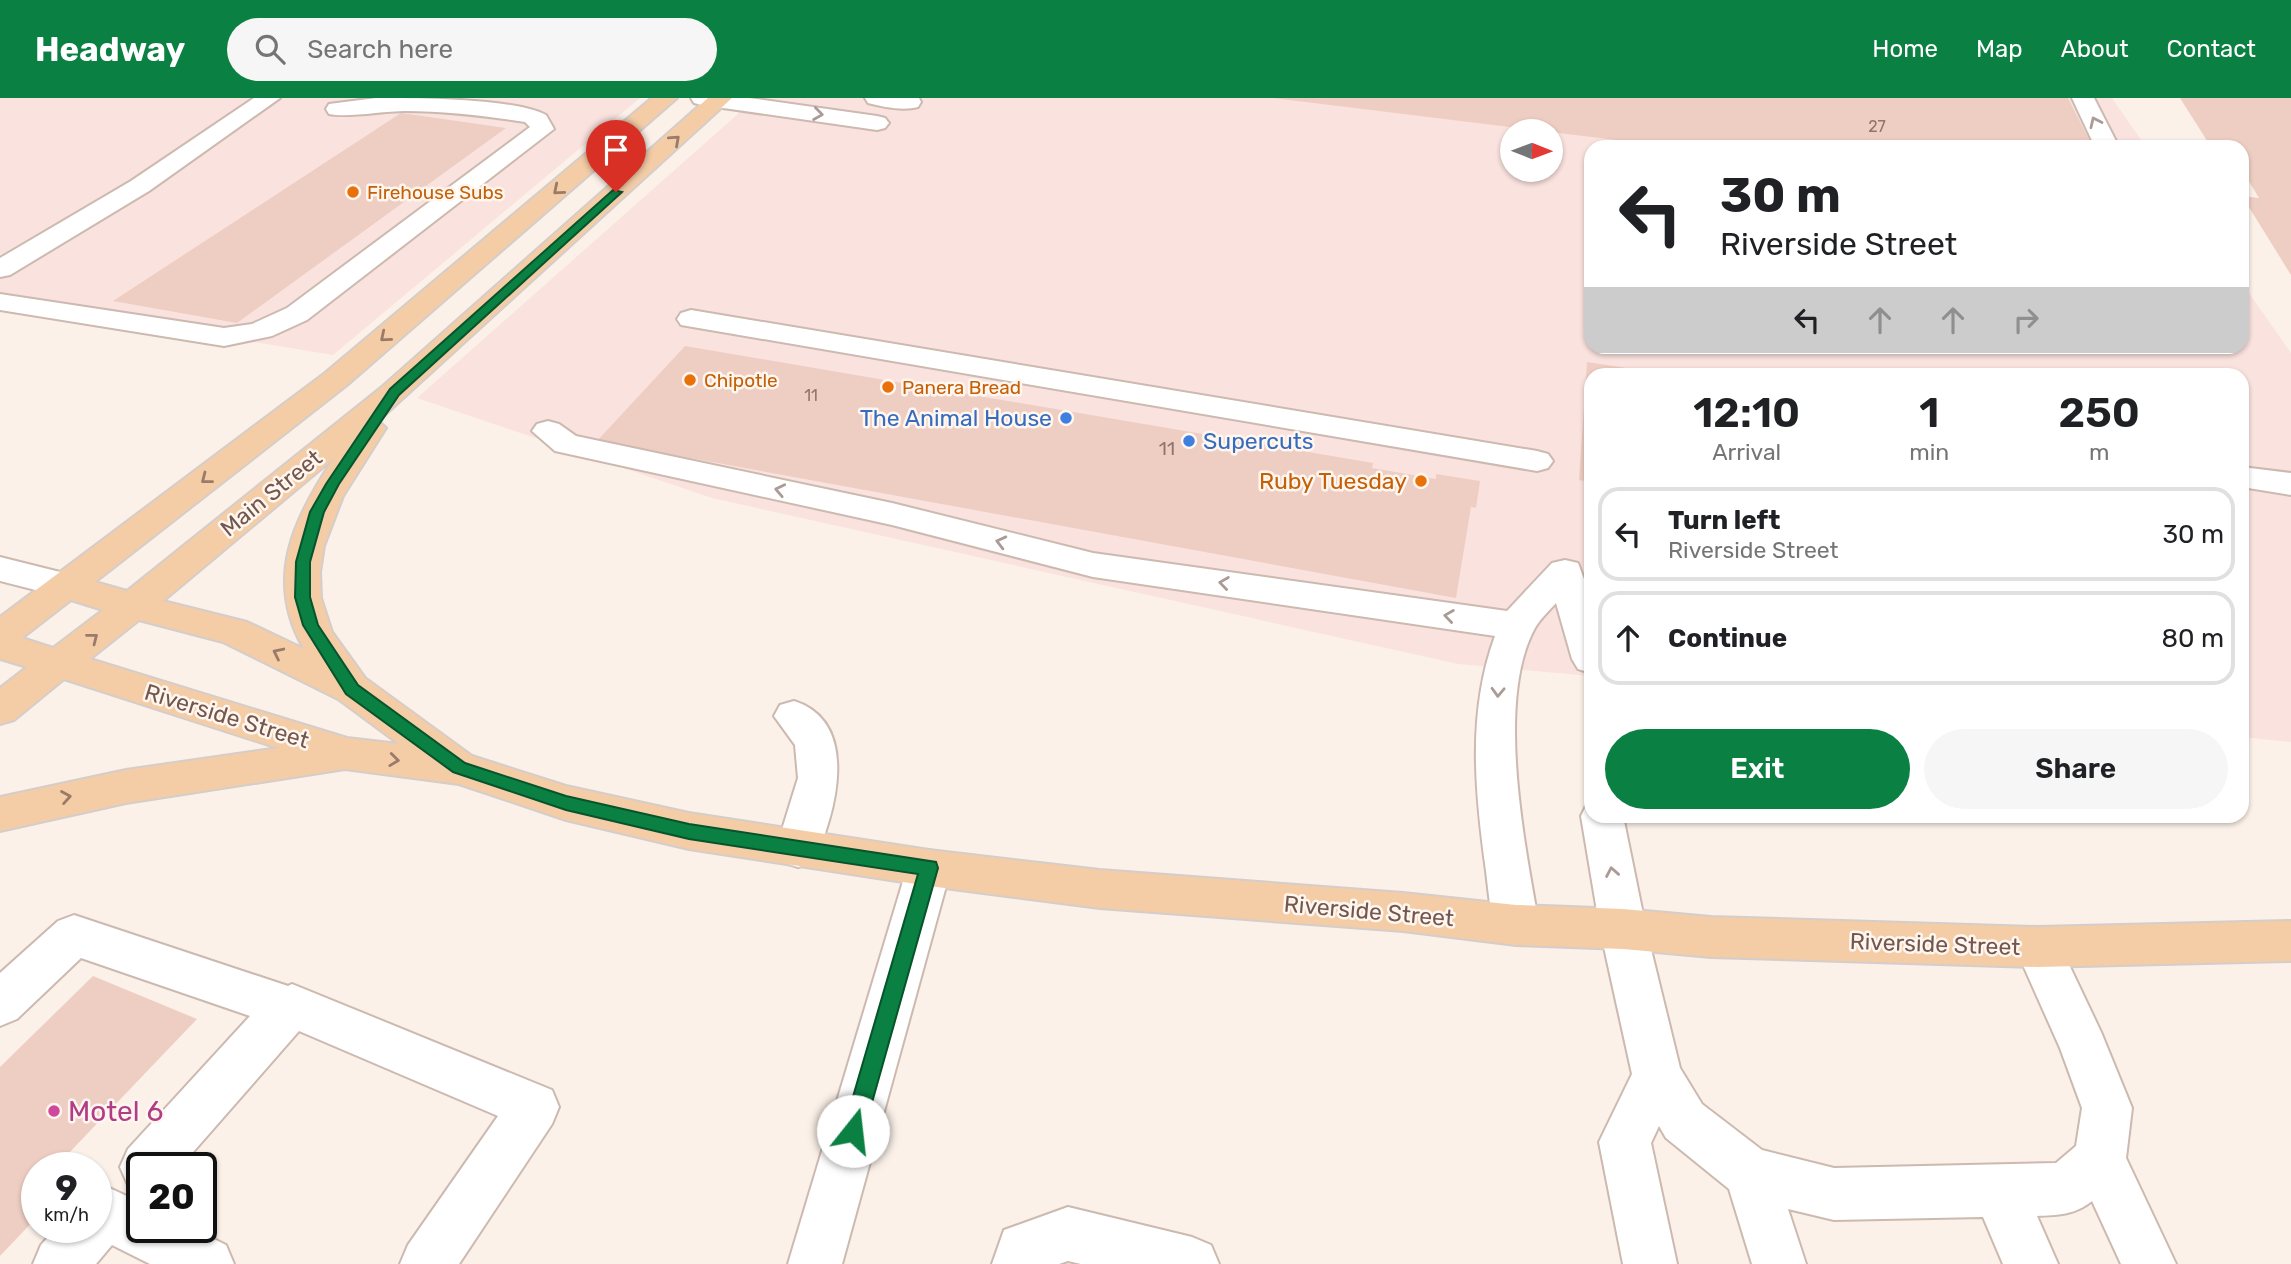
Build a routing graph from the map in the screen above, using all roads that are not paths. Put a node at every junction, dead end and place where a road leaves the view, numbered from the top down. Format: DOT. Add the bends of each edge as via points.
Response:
graph roads {
  1 [pos="269,98"];
  2 [pos="666,98"];
  3 [pos="876,98"];
  4 [pos="2083,98"];
  5 [pos="714,99"];
  6 [pos="910,102"];
  7 [pos="337,109"];
  8 [pos="877,123"];
  9 [pos="2103,140"];
  10 [pos="0,269"];
  11 [pos="0,302"];
  12 [pos="691,319"];
  13 [pos="394,392"];
  14 [pos="548,431"];
  15 [pos="1537,461"];
  16 [pos="2249,478"];
  17 [pos="2291,484"];
  18 [pos="0,569"];
  19 [pos="67,586"];
  20 [pos="133,606"];
  21 [pos="1517,626"];
  22 [pos="0,636"];
  23 [pos="1584,636"];
  24 [pos="0,645"];
  25 [pos="60,663"];
  26 [pos="352,689"];
  27 [pos="0,709"];
  28 [pos="794,716"];
  29 [pos="347,754"];
  30 [pos="459,768"];
  31 [pos="0,814"];
  32 [pos="1603,823"];
  33 [pos="798,849"];
  34 [pos="929,868"];
  35 [pos="1516,925"];
  36 [pos="1623,929"];
  37 [pos="2291,942"];
  38 [pos="2038,947"];
  39 [pos="0,1004"];
  40 [pos="289,1008"];
  41 [pos="1657,1076"];
  42 [pos="159,1152"];
  43 [pos="2100,1160"];
  44 [pos="1750,1173"];
  45 [pos="126,1190"];
  46 [pos="1998,1190"];
  47 [pos="112,1205"];
  48 [pos="112,1227"];
  49 [pos="79,1243"];
  50 [pos="60,1264"];
  51 [pos="207,1264"];
  52 [pos="427,1264"];
  53 [pos="815,1264"];
  54 [pos="1019,1264"];
  55 [pos="1192,1264"];
  56 [pos="1650,1264"];
  57 [pos="1779,1264"];
  58 [pos="2031,1264"];
  59 [pos="2149,1264"];
  1 -- 10 [label="lane" via="140,186"];
  2 -- 19 [label="main road, one-way" via="336,379"];
  3 -- 6 [label="lane"];
  9 -- 4 [label="lane, one-way"];
  5 -- 8 [label="lane, one-way"];
  13 -- 5 [label="main road, Main Street, one-way"];
  7 -- 11 [label="lane" via="364,101 410,99 531,116 542,128 277,326 224,337"];
  12 -- 15 [label="lane"];
  13 -- 20 [label="main road, Main Street"];
  13 -- 26 [label="main road" via="317,512 303,562 303,597 310,625"];
  21 -- 14 [label="lane, one-way" via="1093,565 892,514 566,444"];
  16 -- 17 [label="lane"];
  18 -- 19 [label="lane"];
  19 -- 20 [label="main road, Riverside Street"];
  19 -- 22 [label="main road"];
  25 -- 20 [label="main road, Main Street, one-way"];
  26 -- 20 [label="main road, Riverside Street, one-way" via="234,631"];
  21 -- 23 [label="lane" via="1565,572"];
  21 -- 35 [label="lane, one-way" via="1498,681 1496,758"];
  24 -- 25 [label="main road, Riverside Street"];
  25 -- 27 [label="main road, Main Street"];
  25 -- 29 [label="main road, Riverside Street"];
  26 -- 30 [label="main road, Riverside Street"];
  28 -- 33 [label="lane" via="815,741 819,778"];
  29 -- 30 [label="main road, Riverside Street, one-way"];
  31 -- 29 [label="main road, one-way" via="128,786"];
  30 -- 33 [label="main road, Riverside Street" via="566,803 689,831"];
  36 -- 32 [label="lane, one-way"];
  33 -- 34 [label="main road, Riverside Street"];
  34 -- 35 [label="main road, Riverside Street" via="1100,889"];
  34 -- 53 [label="lane"];
  35 -- 36 [label="main road, Riverside Street"];
  36 -- 38 [label="main road, Riverside Street" via="1711,937"];
  36 -- 41 [label="lane"];
  37 -- 38 [label="main road, Riverside Street"];
  38 -- 43 [label="lane" via="2107,1108"];
  39 -- 40 [label="lane" via="74,935"];
  40 -- 42 [label="lane"];
  40 -- 52 [label="lane" via="534,1107"];
  41 -- 44 [label="lane" via="1684,1121"];
  41 -- 56 [label="lane" via="1626,1142"];
  43 -- 46 [label="lane" via="2066,1189"];
  43 -- 59 [label="lane"];
  44 -- 46 [label="lane" via="1834,1194"];
  44 -- 57 [label="lane"];
  45 -- 47 [label="lane"];
  46 -- 58 [label="lane"];
  48 -- 51 [label="lane"];
  49 -- 50 [label="lane"];
  54 -- 55 [label="lane" via="1023,1250 1068,1234"];
}
